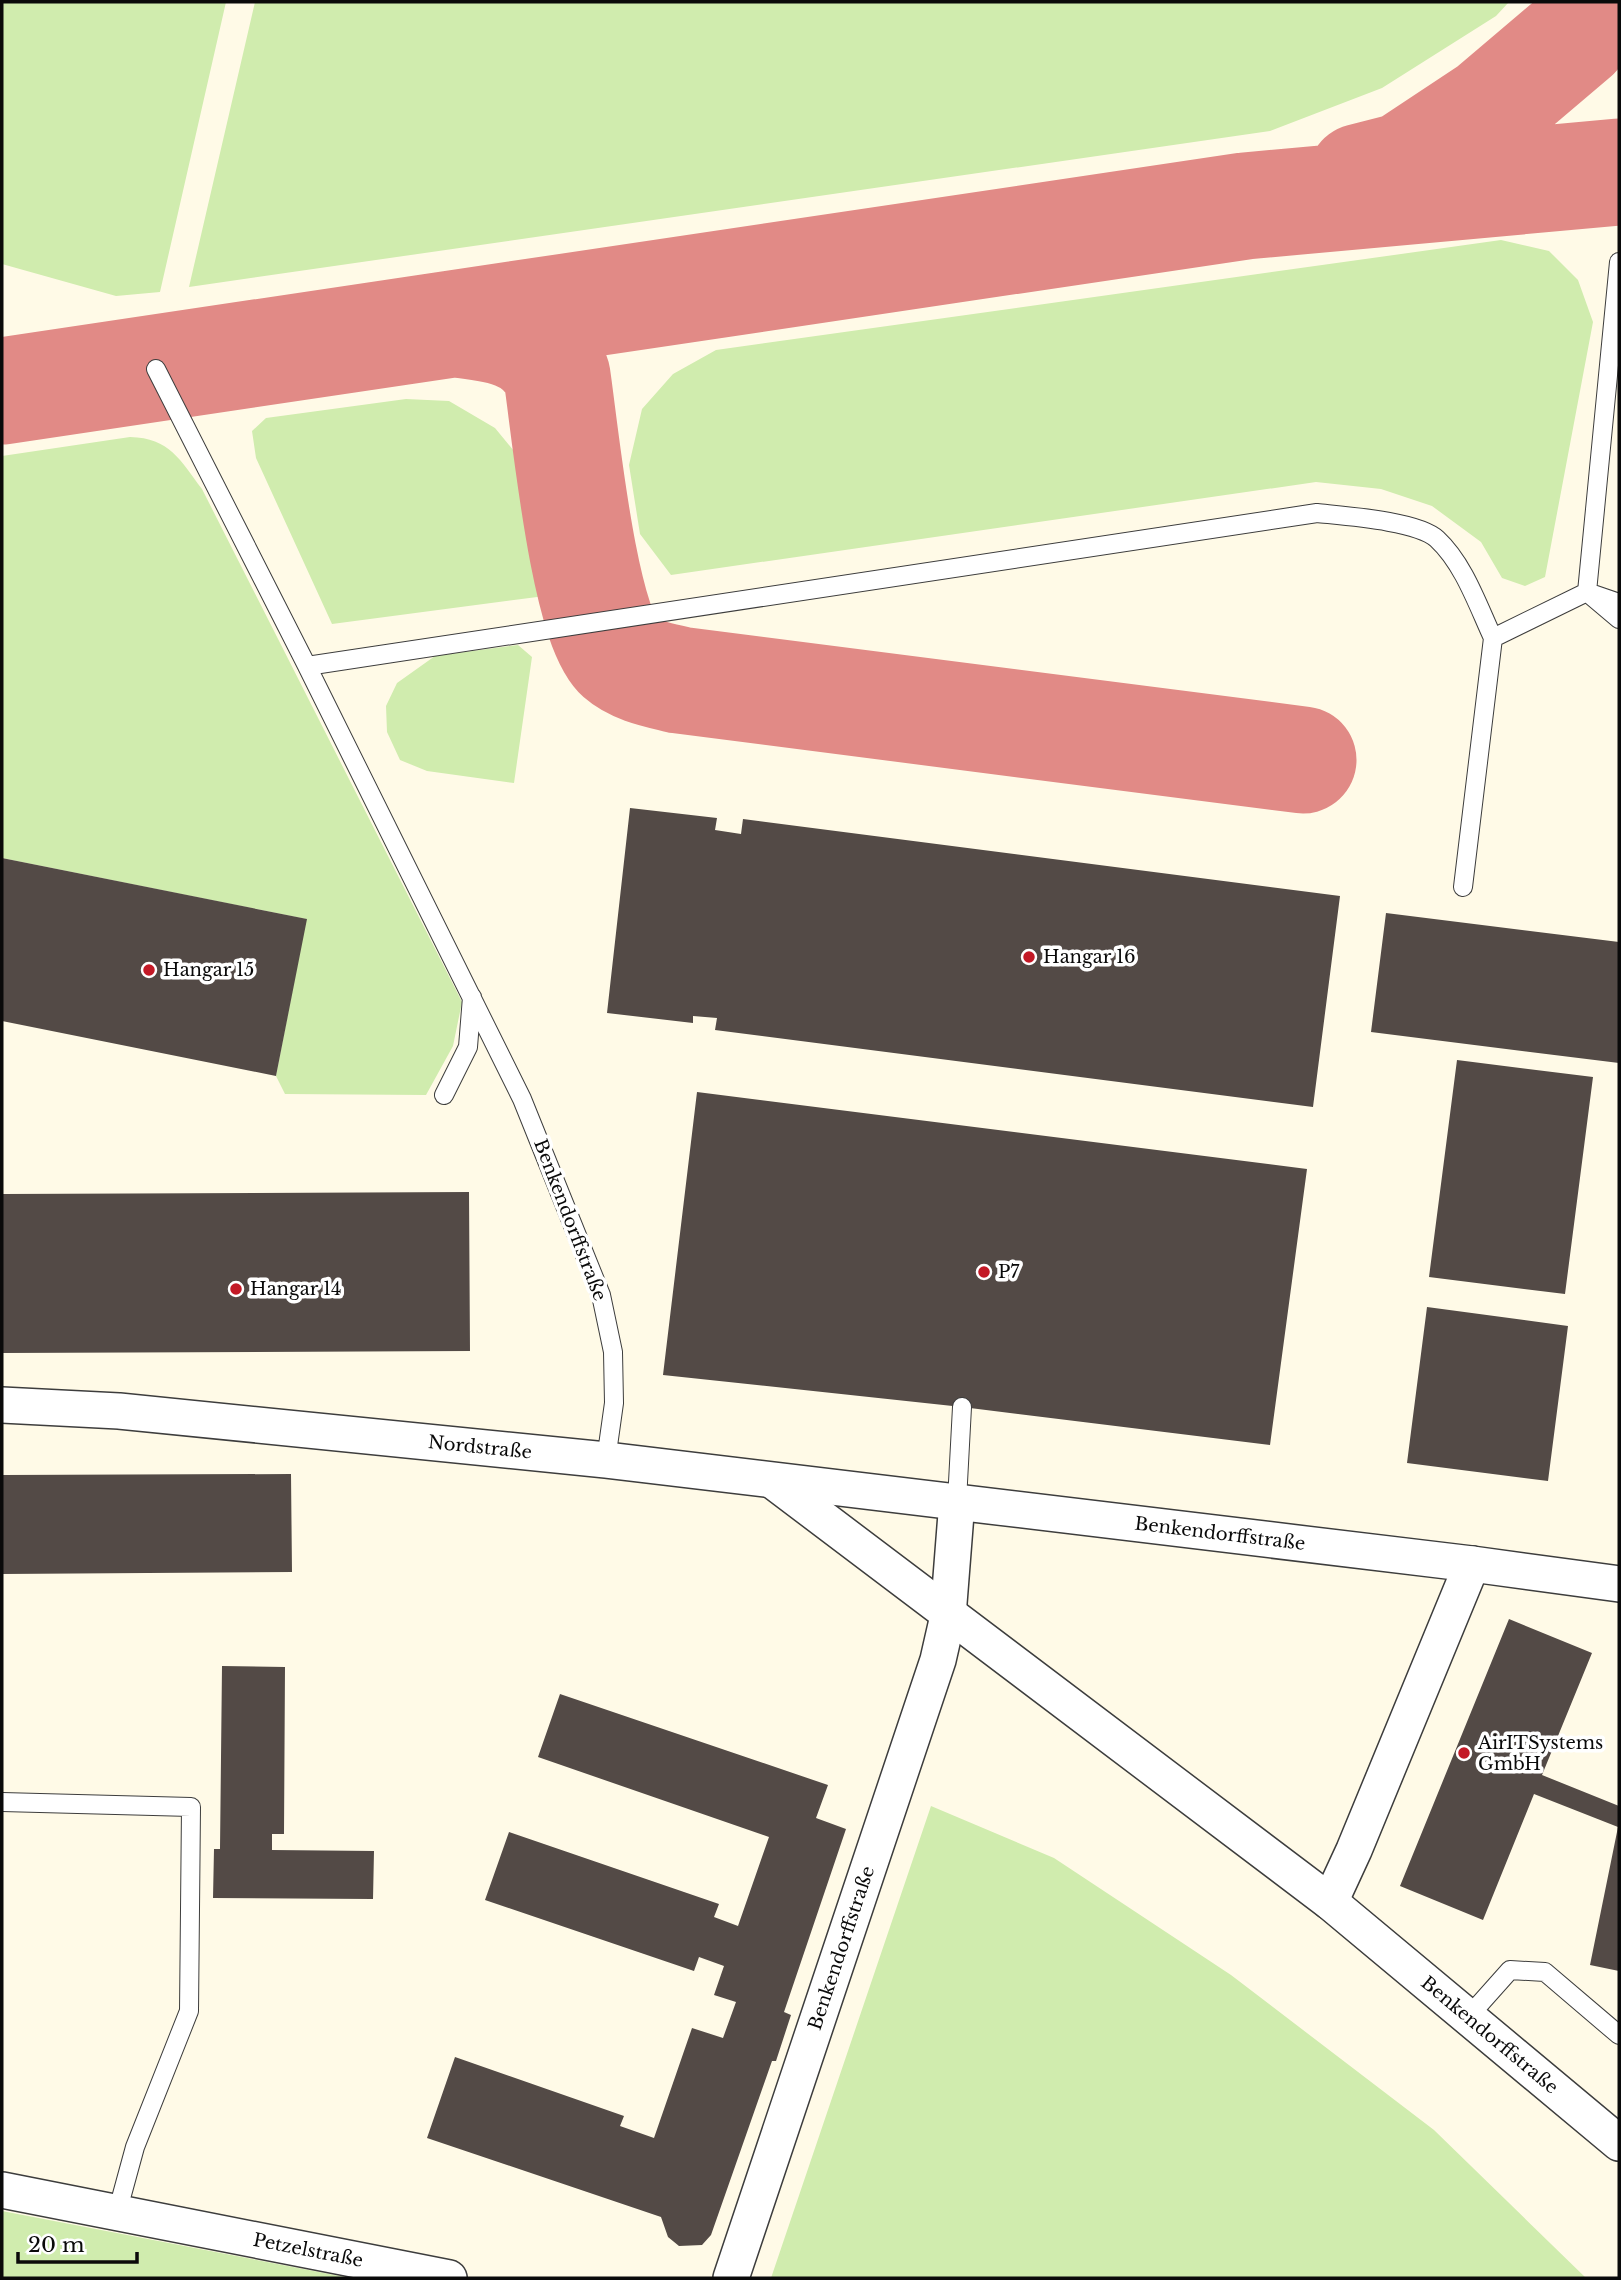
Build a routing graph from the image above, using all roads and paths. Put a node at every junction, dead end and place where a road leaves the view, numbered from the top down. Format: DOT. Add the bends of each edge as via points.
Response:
graph roads {
  1 [pos="1619,262"];
  2 [pos="156,369"];
  3 [pos="1587,592"];
  4 [pos="1619,603"];
  5 [pos="1619,618"];
  6 [pos="1493,638"];
  7 [pos="307,666"];
  8 [pos="1463,887"];
  9 [pos="472,997"];
  10 [pos="444,1095"];
  11 [pos="2,1405"];
  12 [pos="962,1407"];
  13 [pos="606,1461"];
  14 [pos="772,1480"];
  15 [pos="957,1501"];
  16 [pos="1472,1564"];
  17 [pos="1619,1584"];
  18 [pos="948,1616"];
  19 [pos="2,1802"];
  20 [pos="1330,1902"];
  21 [pos="1469,2016"];
  22 [pos="1619,2035"];
  23 [pos="1619,2143"];
  24 [pos="2,2190"];
  25 [pos="117,2213"];
  26 [pos="449,2278"];
  27 [pos="731,2278"];
  1 -- 3 [label="lane"];
  2 -- 7 [label="lane, Benkendorffstraße"];
  3 -- 4 [label="lane"];
  3 -- 5 [label="lane"];
  3 -- 6 [label="lane"];
  6 -- 7 [label="lane" via="1464,577 1436,538 1395,523 1317,513"];
  6 -- 8 [label="lane"];
  7 -- 9 [label="lane, Benkendorffstraße"];
  9 -- 10 [label="lane" via="468,1047"];
  9 -- 13 [label="lane, Benkendorffstraße" via="522,1099 601,1295 613,1352 614,1403"];
  11 -- 13 [label="street, Nordstraße" via="119,1411"];
  12 -- 15 [label="lane"];
  13 -- 14 [label="street, Nordstraße"];
  14 -- 15 [label="street, Nordstraße"];
  14 -- 18 [label="street, Benkendorffstraße"];
  15 -- 16 [label="street, Benkendorffstraße"];
  15 -- 18 [label="street, Benkendorffstraße"];
  16 -- 17 [label="street, Benkendorffstraße"];
  16 -- 20 [label="street"];
  18 -- 20 [label="street, Benkendorffstraße"];
  18 -- 27 [label="street, Benkendorffstraße" via="939,1661"];
  19 -- 25 [label="lane" via="191,1807 189,2011 135,2147"];
  20 -- 21 [label="street, Benkendorffstraße"];
  21 -- 22 [label="lane" via="1510,1970 1545,1972"];
  21 -- 23 [label="street, Benkendorffstraße"];
  24 -- 25 [label="street, Petzelstraße"];
  25 -- 26 [label="street, Petzelstraße"];
}
